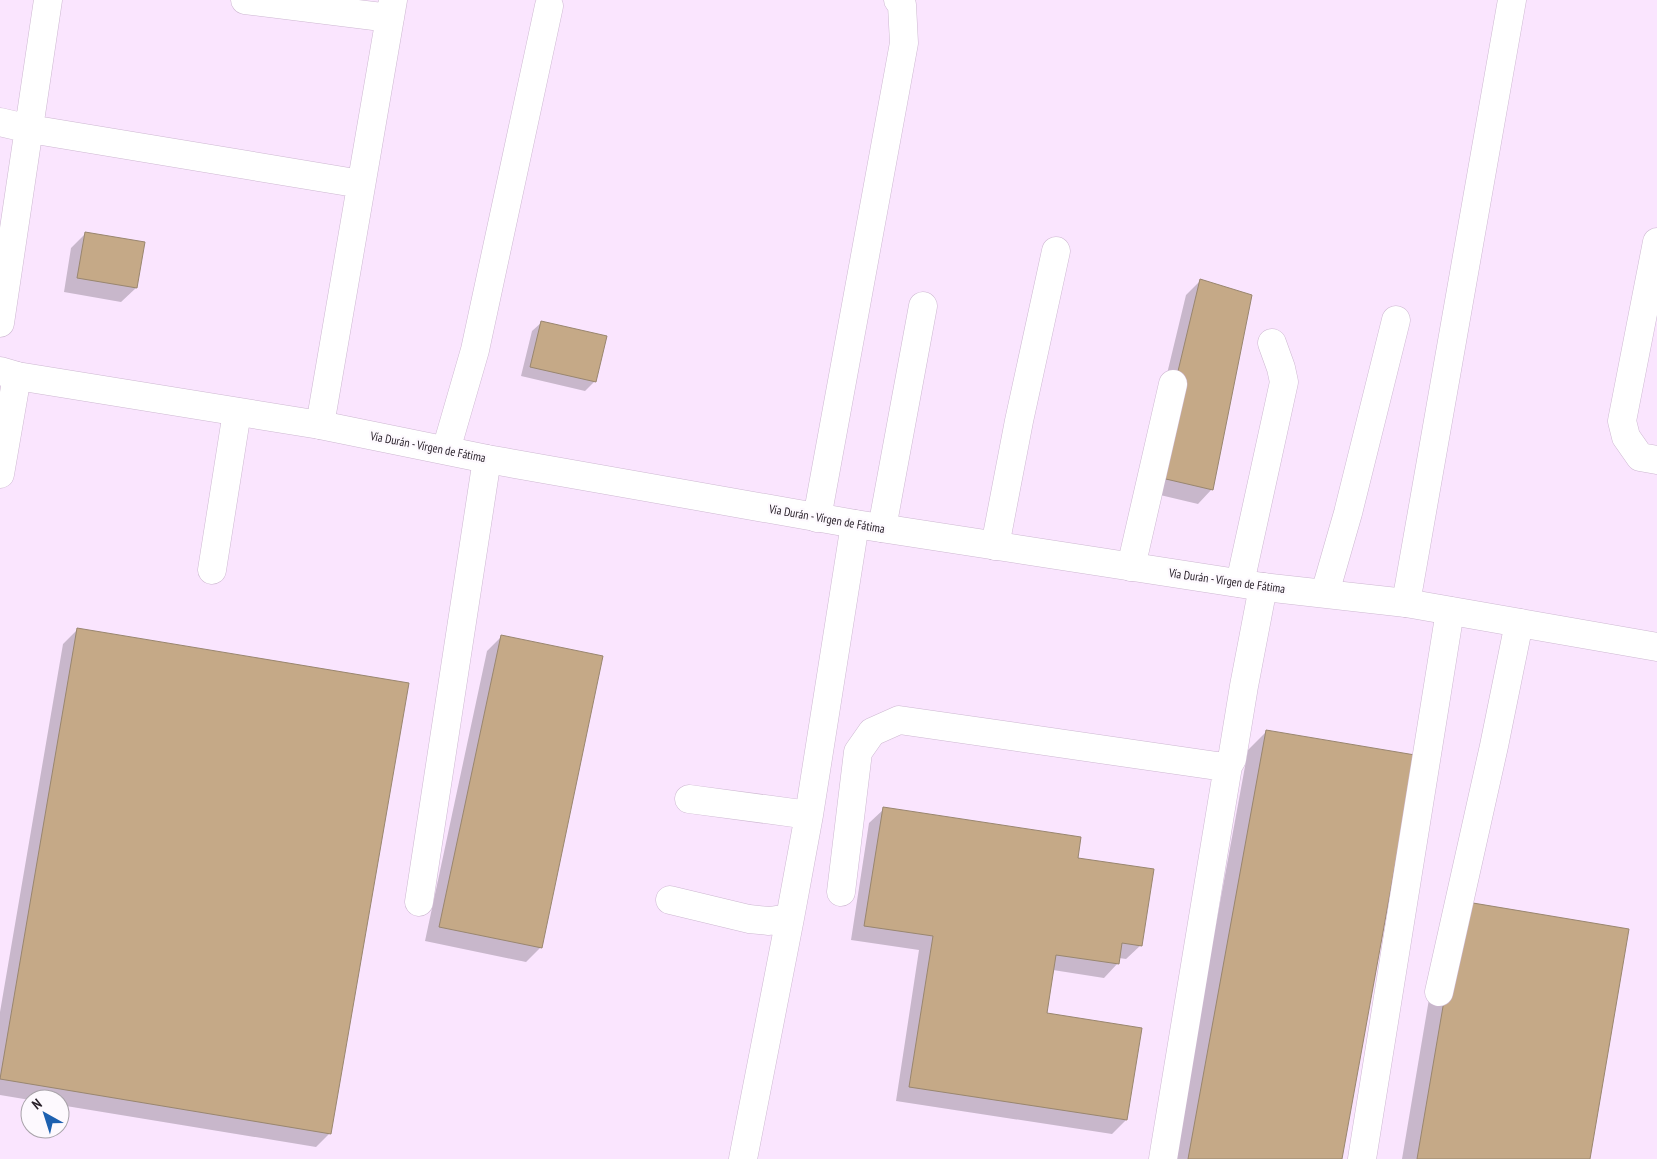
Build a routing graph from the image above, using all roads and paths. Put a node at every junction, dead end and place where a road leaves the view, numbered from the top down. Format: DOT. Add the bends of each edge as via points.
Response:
graph roads {
  1 [pos="48,0"];
  2 [pos="245,0"];
  3 [pos="898,0"];
  4 [pos="1512,0"];
  5 [pos="549,6"];
  6 [pos="392,9"];
  7 [pos="0,122"];
  8 [pos="30,130"];
  9 [pos="362,184"];
  10 [pos="1657,242"];
  11 [pos="1056,251"];
  12 [pos="924,306"];
  13 [pos="1396,320"];
  14 [pos="0,323"];
  15 [pos="1272,343"];
  16 [pos="9,373"];
  17 [pos="1173,384"];
  18 [pos="237,412"];
  19 [pos="320,425"];
  20 [pos="446,450"];
  21 [pos="487,459"];
  22 [pos="1657,460"];
  23 [pos="0,474"];
  24 [pos="817,518"];
  25 [pos="855,524"];
  26 [pos="882,528"];
  27 [pos="995,546"];
  28 [pos="1131,566"];
  29 [pos="212,570"];
  30 [pos="1251,585"];
  31 [pos="1324,594"];
  32 [pos="1406,603"];
  33 [pos="1450,610"];
  34 [pos="1519,623"];
  35 [pos="1657,647"];
  36 [pos="1228,766"];
  37 [pos="689,799"];
  38 [pos="809,815"];
  39 [pos="841,892"];
  40 [pos="670,900"];
  41 [pos="418,902"];
  42 [pos="790,918"];
  43 [pos="1439,992"];
  44 [pos="743,1159"];
  45 [pos="1163,1159"];
  46 [pos="1362,1159"];
  1 -- 8 [label="street"];
  2 -- 6 [label="street"];
  3 -- 24 [label="street" via="902,4 904,43"];
  4 -- 32 [label="street"];
  5 -- 20 [label="street" via="475,350"];
  6 -- 9 [label="street"];
  7 -- 8 [label="street"];
  8 -- 9 [label="street"];
  8 -- 14 [label="street"];
  9 -- 19 [label="street"];
  10 -- 22 [label="street" via="1622,421 1626,437 1640,457"];
  11 -- 27 [label="street"];
  12 -- 26 [label="street"];
  13 -- 31 [label="street" via="1348,513"];
  15 -- 30 [label="street" via="1284,382"];
  16 -- 18 [label="street, Vía Durán - Vírgen de Fátima"];
  16 -- 23 [label="street"];
  17 -- 28 [label="street"];
  18 -- 19 [label="street, Vía Durán - Vírgen de Fátima"];
  18 -- 29 [label="street"];
  19 -- 20 [label="street, Vía Durán - Vírgen de Fátima"];
  20 -- 21 [label="street, Vía Durán - Vírgen de Fátima"];
  21 -- 24 [label="street, Vía Durán - Vírgen de Fátima"];
  21 -- 41 [label="street"];
  24 -- 25 [label="street, Vía Durán - Vírgen de Fátima"];
  25 -- 26 [label="street, Vía Durán - Vírgen de Fátima"];
  25 -- 38 [label="street"];
  26 -- 27 [label="street, Vía Durán - Vírgen de Fátima"];
  27 -- 28 [label="street, Vía Durán - Vírgen de Fátima"];
  28 -- 30 [label="street, Vía Durán - Vírgen de Fátima"];
  30 -- 31 [label="street, Vía Durán - Vírgen de Fátima"];
  30 -- 36 [label="street" via="1244,686 1232,760"];
  31 -- 32 [label="street, Vía Durán - Vírgen de Fátima"];
  32 -- 33 [label="street, Vía Durán - Vírgen de Fátima"];
  33 -- 34 [label="street, Vía Durán - Vírgen de Fátima"];
  33 -- 46 [label="street"];
  34 -- 35 [label="street, Vía Durán - Vírgen de Fátima"];
  34 -- 43 [label="street"];
  36 -- 39 [label="street" via="899,720 872,732 858,752"];
  36 -- 45 [label="street"];
  37 -- 38 [label="street"];
  38 -- 42 [label="street"];
  40 -- 42 [label="street" via="749,919 770,921"];
  42 -- 44 [label="street"];
}
